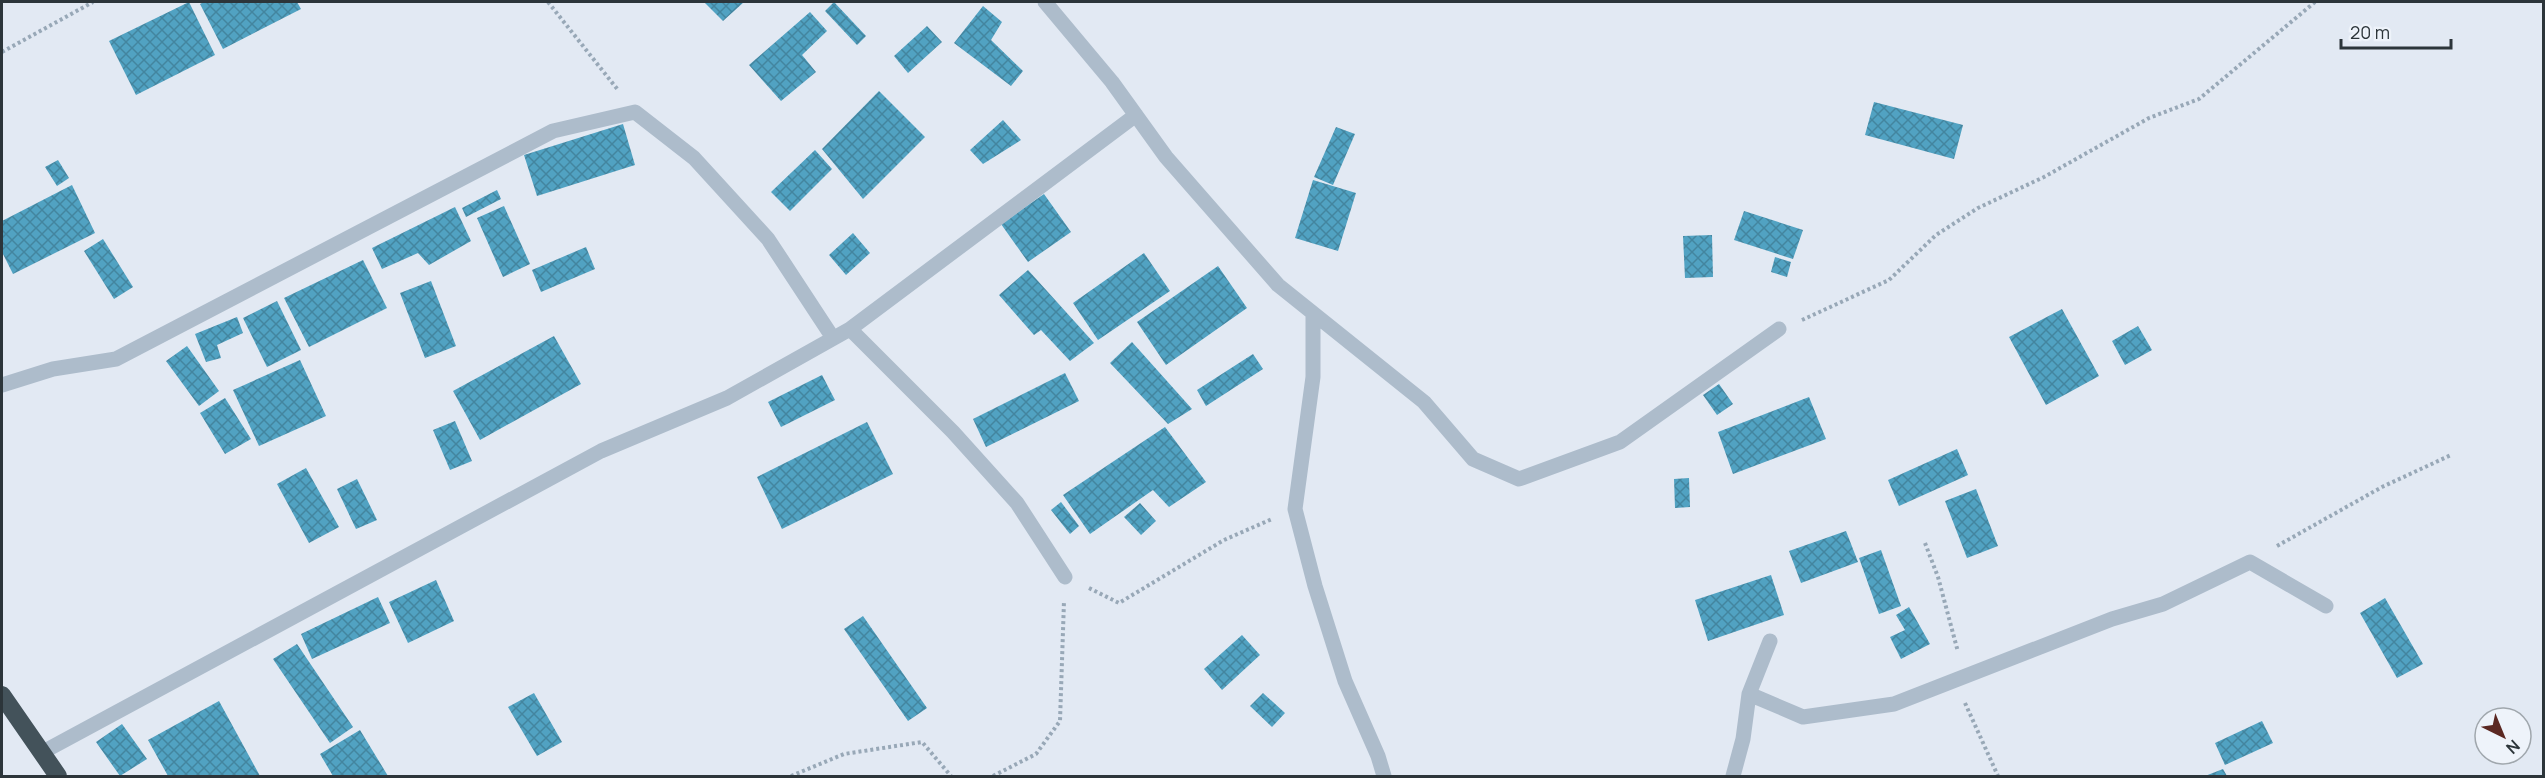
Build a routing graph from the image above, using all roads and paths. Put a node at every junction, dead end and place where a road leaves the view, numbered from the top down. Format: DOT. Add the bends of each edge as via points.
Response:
graph roads {
  1 [pos="93,2"];
  2 [pos="548,2"];
  3 [pos="1045,2"];
  4 [pos="2315,2"];
  5 [pos="2,52"];
  6 [pos="635,112"];
  7 [pos="1136,115"];
  8 [pos="1313,313"];
  9 [pos="850,329"];
  10 [pos="1779,329"];
  11 [pos="833,338"];
  12 [pos="2,385"];
  13 [pos="2451,455"];
  14 [pos="1295,509"];
  15 [pos="2250,562"];
  16 [pos="1065,577"];
  17 [pos="2326,606"];
  18 [pos="1770,641"];
  19 [pos="1749,694"];
  20 [pos="2,695"];
  21 [pos="41,753"];
  22 [pos="58,777"];
  23 [pos="791,777"];
  24 [pos="951,777"];
  25 [pos="993,777"];
  26 [pos="1384,777"];
  27 [pos="1733,777"];
  1 -- 5 [label="path"];
  2 -- 6 [label="path"];
  3 -- 7 [label="street"];
  4 -- 10 [label="path" via="2199,99 2149,118 2044,177 1978,208 1936,235 1889,280"];
  6 -- 11 [label="street" via="694,158 768,239"];
  6 -- 12 [label="street" via="553,131 116,360 53,369"];
  7 -- 8 [label="street" via="1166,157 1278,285"];
  7 -- 9 [label="street"];
  8 -- 10 [label="street" via="1424,402 1473,459 1519,479 1620,442"];
  8 -- 14 [label="street" via="1313,376"];
  9 -- 11 [label="street"];
  9 -- 16 [label="street" via="1017,503"];
  11 -- 21 [label="street" via="727,398 601,451"];
  13 -- 15 [label="path" via="2382,487"];
  14 -- 16 [label="path" via="1224,540 1119,603"];
  14 -- 26 [label="street" via="1345,681"];
  15 -- 17 [label="street"];
  15 -- 19 [label="street" via="2163,604 2112,619 1894,704 1803,717"];
  16 -- 25 [label="path" via="1060,721 1036,754"];
  18 -- 19 [label="street"];
  19 -- 27 [label="street"];
  20 -- 21 [label="highway"];
  21 -- 22 [label="highway"];
  23 -- 24 [label="path" via="844,754 922,742"];
}
